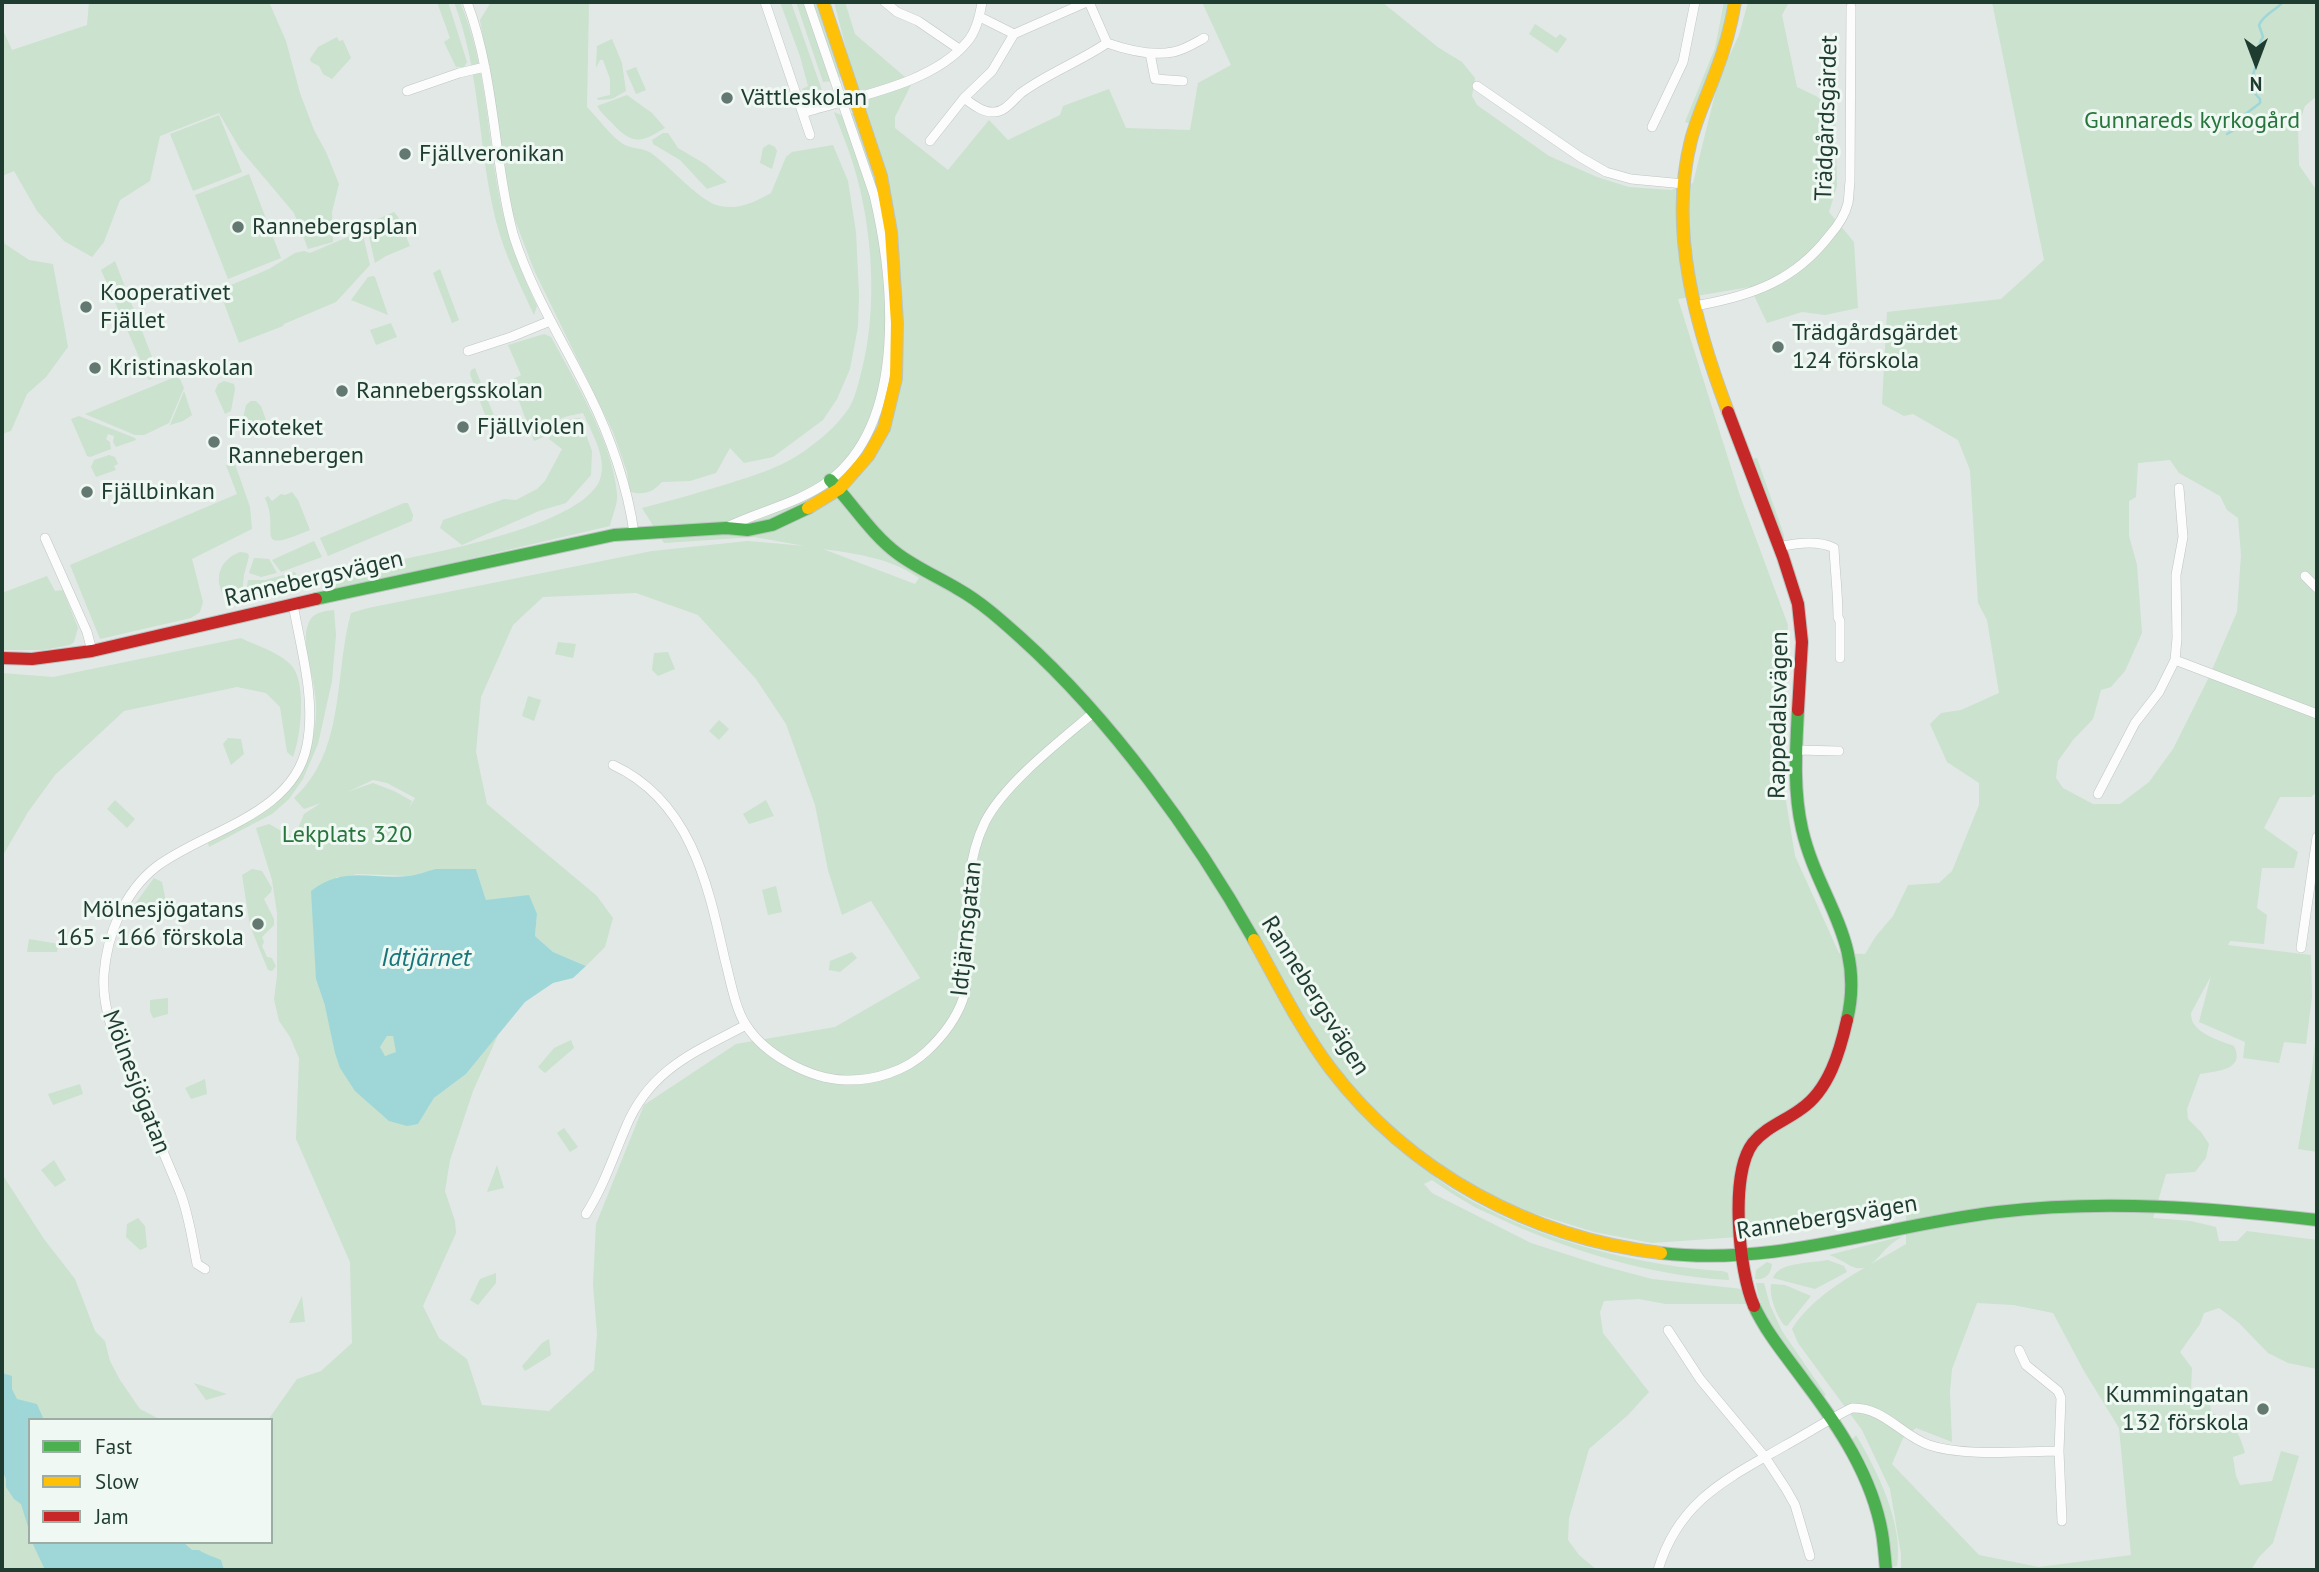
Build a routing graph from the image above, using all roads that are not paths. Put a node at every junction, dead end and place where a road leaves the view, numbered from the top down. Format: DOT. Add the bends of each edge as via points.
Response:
graph roads {
  1 [pos="467,2"];
  2 [pos="765,2"];
  3 [pos="808,2"];
  4 [pos="823,2"];
  5 [pos="885,2"];
  6 [pos="982,2"];
  7 [pos="1088,2"];
  8 [pos="1695,2"];
  9 [pos="1735,2"];
  10 [pos="1851,7"];
  11 [pos="980,17"];
  12 [pos="1014,34"];
  13 [pos="1204,38"];
  14 [pos="1107,43"];
  15 [pos="959,49"];
  16 [pos="1150,53"];
  17 [pos="485,67"];
  18 [pos="1183,81"];
  19 [pos="1477,86"];
  20 [pos="407,91"];
  21 [pos="964,98"];
  22 [pos="848,99"];
  23 [pos="803,113"];
  24 [pos="1652,127"];
  25 [pos="810,135"];
  26 [pos="930,141"];
  27 [pos="1684,184"];
  28 [pos="1697,305"];
  29 [pos="550,321"];
  30 [pos="468,351"];
  31 [pos="835,484"];
  32 [pos="2179,488"];
  33 [pos="634,533"];
  34 [pos="45,538"];
  35 [pos="1779,547"];
  36 [pos="2305,576"];
  37 [pos="2317,588"];
  38 [pos="293,604"];
  39 [pos="92,651"];
  40 [pos="1840,657"];
  41 [pos="2,659"];
  42 [pos="2175,660"];
  43 [pos="1093,713"];
  44 [pos="2317,714"];
  45 [pos="1796,750"];
  46 [pos="1839,751"];
  47 [pos="614,765"];
  48 [pos="2098,794"];
  49 [pos="2317,837"];
  50 [pos="2301,948"];
  51 [pos="746,1026"];
  52 [pos="586,1214"];
  53 [pos="2317,1220"];
  54 [pos="1743,1255"];
  55 [pos="205,1269"];
  56 [pos="1668,1330"];
  57 [pos="2019,1350"];
  58 [pos="1832,1419"];
  59 [pos="2059,1451"];
  60 [pos="1765,1457"];
  61 [pos="2062,1521"];
  62 [pos="1810,1556"];
  63 [pos="1658,1570"];
  64 [pos="1886,1570"];
  1 -- 17 [label="street"];
  2 -- 23 [label="street"];
  3 -- 22 [label="street"];
  4 -- 22 [label="street"];
  5 -- 15 [label="street"];
  6 -- 11 [label="street"];
  7 -- 12 [label="street"];
  7 -- 14 [label="street"];
  8 -- 24 [label="street" via="1683,62"];
  9 -- 27 [label="street, Rappedalsvägen" via="1725,51 1693,131"];
  10 -- 28 [label="street, Trädgårdsgärdet" via="1850,182 1842,218 1811,258 1779,280 1739,297"];
  11 -- 12 [label="street"];
  11 -- 15 [label="street"];
  12 -- 21 [label="street" via="992,71"];
  13 -- 16 [label="street" via="1174,52"];
  14 -- 16 [label="street"];
  14 -- 21 [label="street" via="1050,73 1003,110 993,113"];
  15 -- 22 [label="street" via="941,66"];
  16 -- 18 [label="street" via="1156,79"];
  17 -- 20 [label="street"];
  17 -- 29 [label="street" via="514,236"];
  19 -- 27 [label="street" via="1606,172"];
  21 -- 26 [label="street"];
  22 -- 23 [label="street"];
  22 -- 31 [label="street" via="881,176 886,201 894,257 898,352 884,428 869,456"];
  23 -- 25 [label="street"];
  27 -- 28 [label="street, Rappedalsvägen" via="1687,271"];
  28 -- 35 [label="street, Rappedalsvägen" via="1712,366"];
  29 -- 30 [label="street"];
  29 -- 33 [label="street" via="604,427"];
  31 -- 33 [label="street, Rannebergsvägen" via="802,512 748,530 726,527"];
  31 -- 43 [label="street, Rannebergsvägen" via="891,548 961,590 1000,621"];
  32 -- 42 [label="street" via="2183,537 2176,575"];
  33 -- 38 [label="street, Rannebergsvägen"];
  34 -- 39 [label="street"];
  35 -- 40 [label="street" via="1806,543 1834,548"];
  35 -- 45 [label="street, Rappedalsvägen" via="1801,622"];
  36 -- 37 [label="street"];
  38 -- 39 [label="street, Rannebergsvägen"];
  38 -- 55 [label="street, Mölnesjögatan" via="310,706 307,748 300,767 277,797 262,808 177,853 143,879 118,919 105,962 110,1024 180,1194 197,1264"];
  39 -- 41 [label="street, Rannebergsvägen"];
  42 -- 44 [label="street"];
  42 -- 48 [label="street"];
  43 -- 51 [label="street, Idtjärnsgatan" via="994,804 970,864 964,997 955,1018 920,1058 873,1078 823,1077 785,1061"];
  43 -- 54 [label="street, Rannebergsvägen" via="1184,828 1331,1068 1407,1148 1490,1203 1565,1233 1656,1253"];
  45 -- 46 [label="street"];
  45 -- 54 [label="street, Rappedalsvägen" via="1801,824 1848,950 1851,1003 1828,1080 1818,1095 1755,1140 1742,1165"];
  47 -- 51 [label="street, Idtjärnsgatan" via="657,798 692,846 708,887"];
  49 -- 50 [label="street"];
  51 -- 52 [label="street" via="679,1060 650,1087 626,1125 612,1165"];
  53 -- 54 [label="street, Rannebergsvägen" via="2159,1205 2069,1206 1976,1215"];
  54 -- 58 [label="street, Rappedalsvägen" via="1752,1303 1763,1325"];
  56 -- 60 [label="street" via="1700,1379"];
  57 -- 59 [label="street" via="2026,1365 2061,1398"];
  58 -- 59 [label="street" via="1852,1408 1870,1409 1927,1445 1943,1449"];
  58 -- 60 [label="street"];
  58 -- 64 [label="street, Rappedalsvägen" via="1849,1442 1873,1496"];
  59 -- 61 [label="street"];
  60 -- 62 [label="street" via="1795,1505"];
  60 -- 63 [label="street" via="1719,1484 1684,1516"];
}
